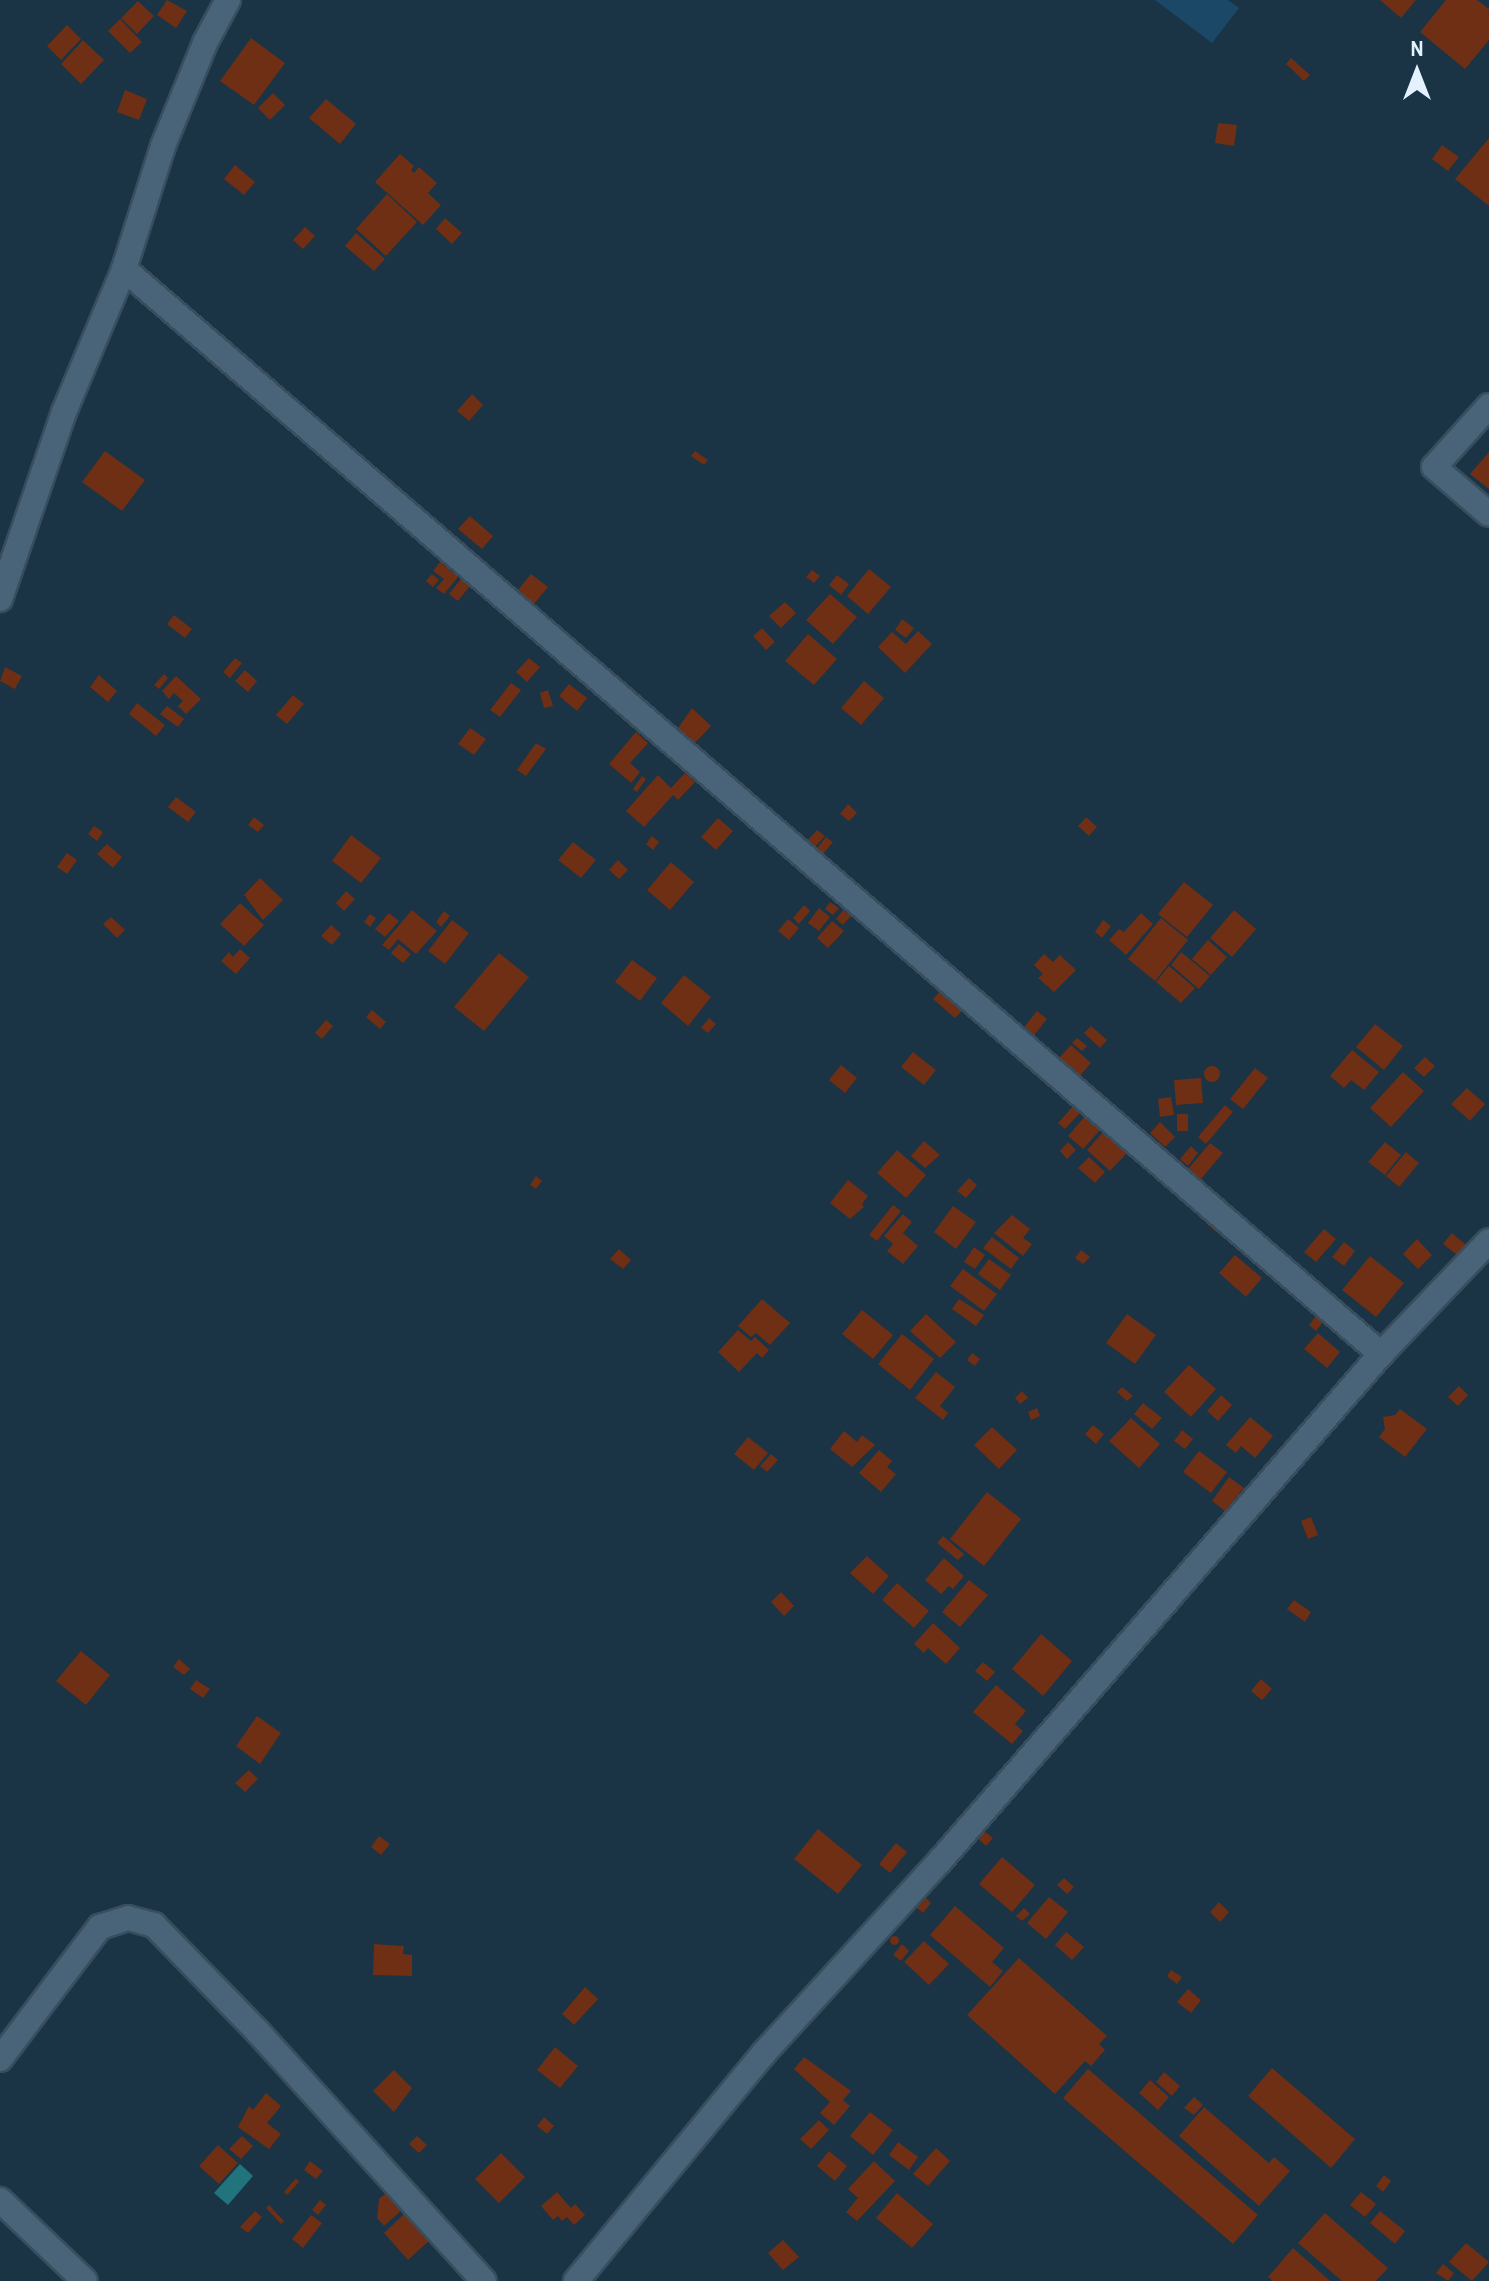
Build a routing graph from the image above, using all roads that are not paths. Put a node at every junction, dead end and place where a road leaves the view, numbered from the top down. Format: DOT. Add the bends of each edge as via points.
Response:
graph roads {
  1 [pos="228,0"];
  2 [pos="124,269"];
  3 [pos="1489,406"];
  4 [pos="1489,514"];
  5 [pos="0,599"];
  6 [pos="1489,1241"];
  7 [pos="1381,1354"];
  8 [pos="0,2059"];
  9 [pos="0,2200"];
  10 [pos="85,2281"];
  11 [pos="484,2281"];
  12 [pos="576,2281"];
  1 -- 2 [label="street" via="163,146"];
  2 -- 5 [label="street" via="64,412"];
  2 -- 7 [label="street"];
  3 -- 4 [label="street" via="1434,467"];
  6 -- 7 [label="street"];
  7 -- 12 [label="street" via="940,1861 763,2054"];
  8 -- 11 [label="street" via="100,1927 128,1918 154,1925"];
  9 -- 10 [label="street"];
}
